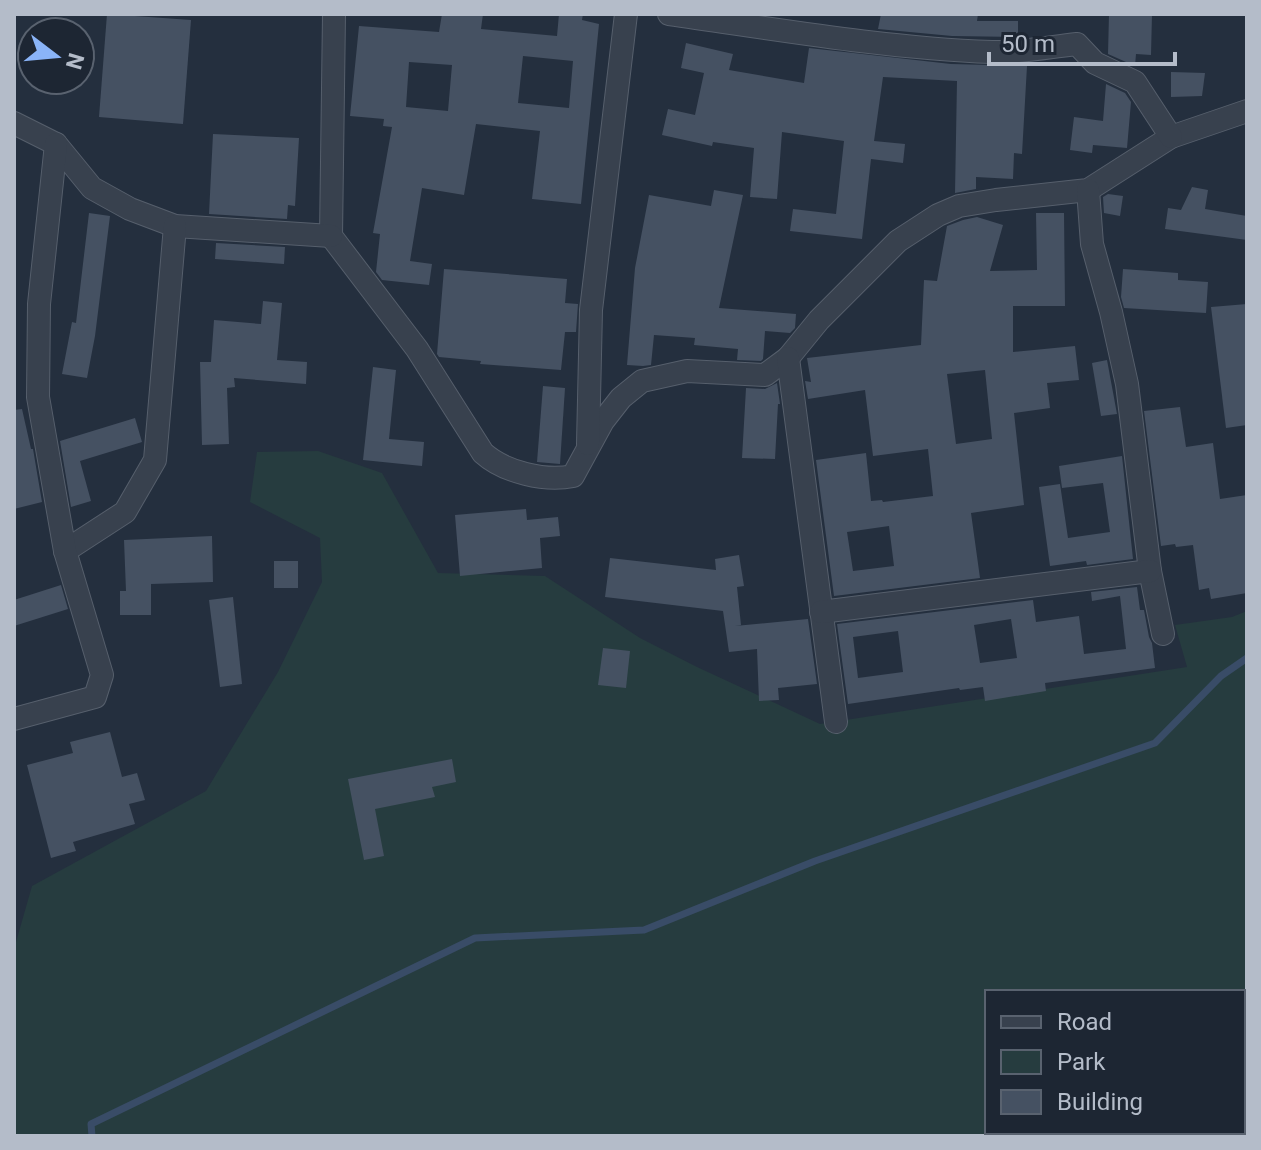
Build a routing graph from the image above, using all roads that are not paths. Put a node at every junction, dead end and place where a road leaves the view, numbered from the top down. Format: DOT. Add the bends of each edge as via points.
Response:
graph roads {
  1 [pos="334,14"];
  2 [pos="626,14"];
  3 [pos="669,14"];
  4 [pos="1247,111"];
  5 [pos="14,123"];
  6 [pos="1171,137"];
  7 [pos="56,144"];
  8 [pos="1088,190"];
  9 [pos="175,226"];
  10 [pos="331,236"];
  11 [pos="788,358"];
  12 [pos="587,449"];
  13 [pos="65,551"];
  14 [pos="1150,571"];
  15 [pos="821,612"];
  16 [pos="1163,634"];
  17 [pos="14,719"];
  18 [pos="836,722"];
  1 -- 10 [label="street"];
  2 -- 12 [label="street" via="591,310"];
  3 -- 6 [label="street" via="912,46 995,52 1077,44 1095,63 1135,82"];
  4 -- 6 [label="street"];
  5 -- 7 [label="street"];
  6 -- 8 [label="street"];
  7 -- 9 [label="street" via="92,188"];
  7 -- 13 [label="street" via="39,304 38,397"];
  8 -- 11 [label="street" via="959,206 938,215 898,241"];
  8 -- 14 [label="street" via="1092,244 1127,384"];
  9 -- 10 [label="street"];
  9 -- 13 [label="street" via="155,460 125,512"];
  10 -- 12 [label="street" via="417,349 492,462 559,479 573,476"];
  11 -- 12 [label="street" via="765,375 687,371 642,381 621,398"];
  11 -- 15 [label="street"];
  13 -- 17 [label="street" via="102,675 95,697"];
  14 -- 15 [label="street"];
  14 -- 16 [label="street"];
  15 -- 18 [label="street"];
}
